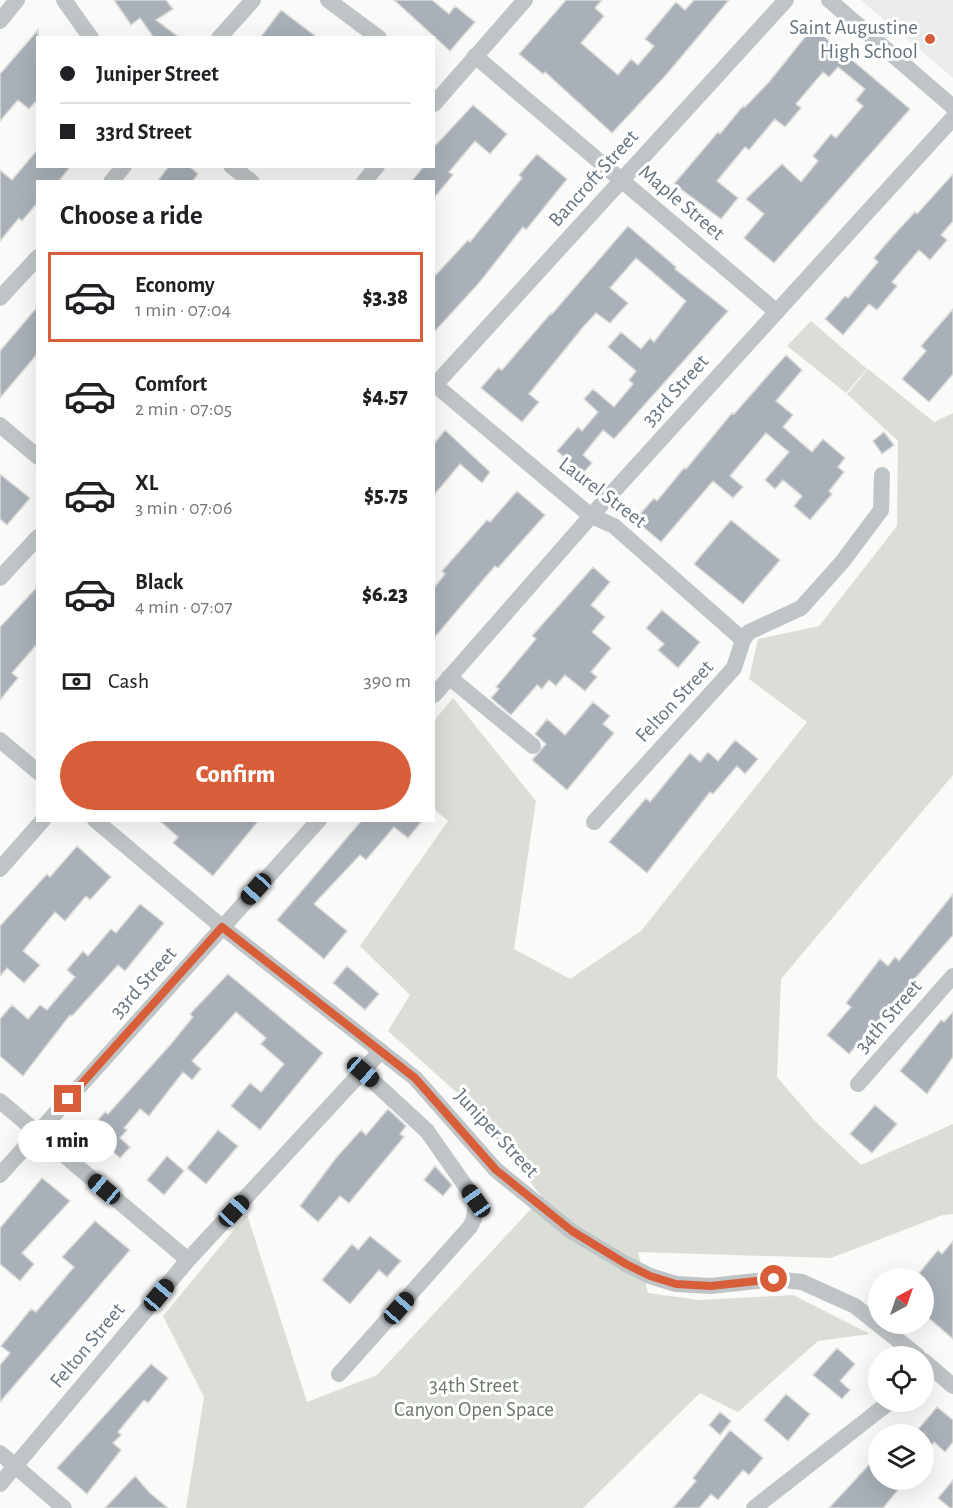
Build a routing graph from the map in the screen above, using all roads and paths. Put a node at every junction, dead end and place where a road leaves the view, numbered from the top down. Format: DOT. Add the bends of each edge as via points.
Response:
graph roads {
  1 [pos="17,0"];
  2 [pos="64,0"];
  3 [pos="253,0"];
  4 [pos="328,0"];
  5 [pos="525,0"];
  6 [pos="786,0"];
  7 [pos="829,0"];
  8 [pos="0,21"];
  9 [pos="90,36"];
  10 [pos="221,36"];
  11 [pos="376,36"];
  12 [pos="476,56"];
  13 [pos="436,95"];
  14 [pos="953,107"];
  15 [pos="953,118"];
  16 [pos="122,168"];
  17 [pos="234,168"];
  18 [pos="375,168"];
  19 [pos="113,180"];
  20 [pos="249,180"];
  21 [pos="366,180"];
  22 [pos="621,180"];
  23 [pos="36,259"];
  24 [pos="0,298"];
  25 [pos="777,312"];
  26 [pos="435,384"];
  27 [pos="435,386"];
  28 [pos="0,425"];
  29 [pos="36,454"];
  30 [pos="882,475"];
  31 [pos="591,516"];
  32 [pos="36,539"];
  33 [pos="4,567"];
  34 [pos="743,640"];
  35 [pos="449,676"];
  36 [pos="435,694"];
  37 [pos="0,740"];
  38 [pos="533,746"];
  39 [pos="36,770"];
  40 [pos="41,822"];
  41 [pos="97,822"];
  42 [pos="317,822"];
  43 [pos="594,822"];
  44 [pos="0,869"];
  45 [pos="222,927"];
  46 [pos="953,976"];
  47 [pos="381,1051"];
  48 [pos="363,1072"];
  49 [pos="858,1084"];
  50 [pos="0,1101"];
  51 [pos="37,1132"];
  52 [pos="0,1175"];
  53 [pos="188,1260"];
  54 [pos="905,1346"];
  55 [pos="934,1373"];
  56 [pos="339,1374"];
  57 [pos="953,1386"];
  58 [pos="877,1412"];
  59 [pos="0,1453"];
  60 [pos="15,1466"];
  61 [pos="0,1484"];
  62 [pos="64,1508"];
  63 [pos="754,1508"];
  1 -- 8 [label="street"];
  2 -- 9 [label="street"];
  3 -- 10 [label="street"];
  4 -- 11 [label="street"];
  5 -- 12 [label="street"];
  6 -- 22 [label="street, Bancroft Street"];
  7 -- 14 [label="street"];
  12 -- 13 [label="street"];
  12 -- 22 [label="street, Maple Street"];
  15 -- 25 [label="street, 33rd Street"];
  16 -- 19 [label="street"];
  17 -- 20 [label="street"];
  18 -- 21 [label="street"];
  22 -- 25 [label="street, Maple Street"];
  22 -- 26 [label="street, Bancroft Street"];
  23 -- 24 [label="street"];
  25 -- 31 [label="street, 33rd Street"];
  27 -- 31 [label="street, Laurel Street"];
  28 -- 29 [label="street"];
  30 -- 34 [label="street" via="881,510 843,561 801,608 749,632"];
  31 -- 34 [label="street, Laurel Street" via="614,526"];
  31 -- 35 [label="street, 33rd Street"];
  32 -- 33 [label="street"];
  34 -- 43 [label="street, Felton Street" via="734,668"];
  35 -- 36 [label="street, 33rd Street"];
  35 -- 38 [label="street"];
  37 -- 39 [label="street"];
  40 -- 44 [label="street"];
  41 -- 45 [label="street, Juniper Street"];
  42 -- 45 [label="street, 33rd Street"];
  45 -- 47 [label="street, Juniper Street"];
  45 -- 51 [label="street, 33rd Street"];
  46 -- 49 [label="street, 34th Street"];
  47 -- 48 [label="street, Felton Street"];
  47 -- 54 [label="street, Juniper Street" via="415,1078 496,1170 522,1193 572,1231 626,1264 676,1284 711,1286 774,1279 802,1282 855,1306"];
  48 -- 53 [label="street, Felton Street"];
  48 -- 56 [label="street" via="428,1131 476,1201 470,1227"];
  50 -- 51 [label="street"];
  51 -- 52 [label="street, 33rd Street"];
  51 -- 53 [label="street"];
  53 -- 60 [label="street, Felton Street"];
  55 -- 57 [label="street"];
  58 -- 63 [label="street"];
  59 -- 60 [label="street"];
  60 -- 61 [label="street, Felton Street"];
  60 -- 62 [label="street"];
}
